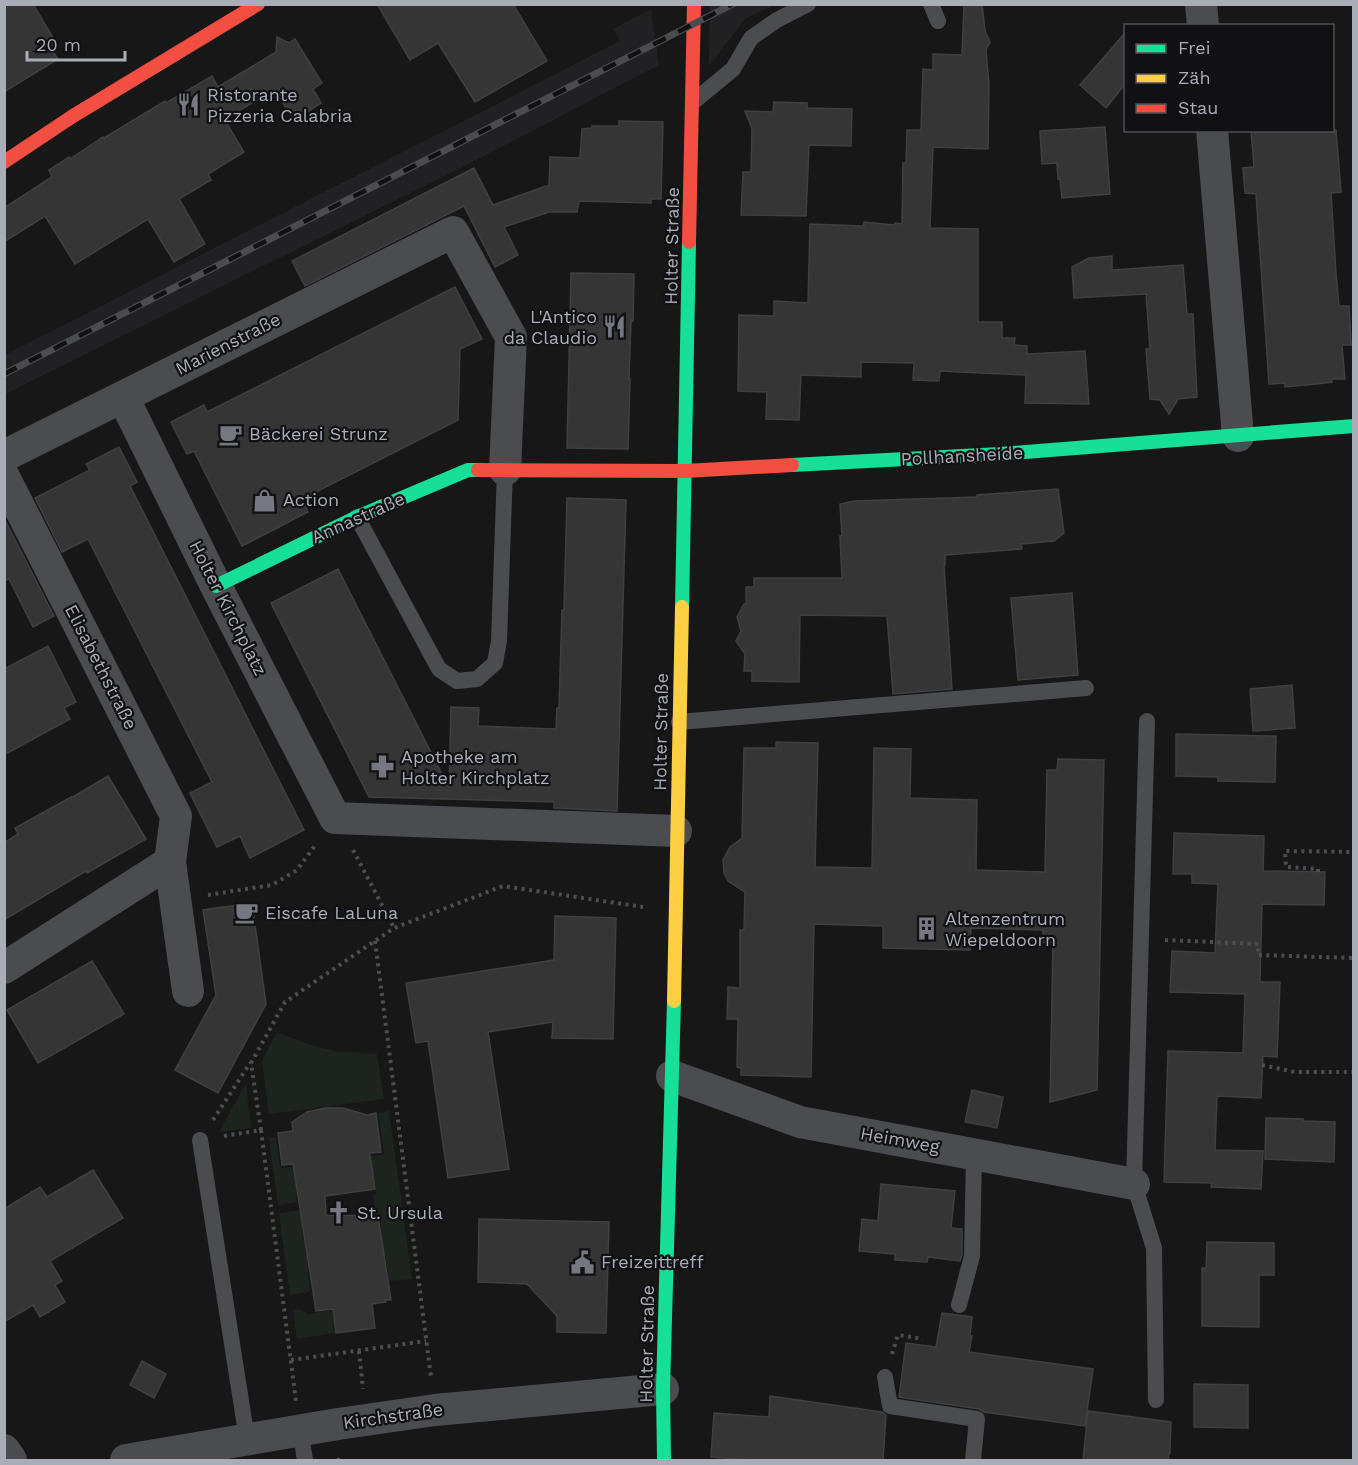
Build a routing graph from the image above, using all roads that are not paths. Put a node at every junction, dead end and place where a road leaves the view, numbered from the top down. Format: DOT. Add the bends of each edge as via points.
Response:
graph roads {
  1 [pos="258,4"];
  2 [pos="694,4"];
  3 [pos="808,4"];
  4 [pos="931,4"];
  5 [pos="1201,4"];
  6 [pos="235,10"];
  7 [pos="938,21"];
  8 [pos="1203,24"];
  9 [pos="692,102"];
  10 [pos="1212,132"];
  11 [pos="4,162"];
  12 [pos="123,397"];
  13 [pos="1353,426"];
  14 [pos="1238,435"];
  15 [pos="4,456"];
  16 [pos="506,470"];
  17 [pos="685,471"];
  18 [pos="4,477"];
  19 [pos="357,517"];
  20 [pos="216,586"];
  21 [pos="1086,688"];
  22 [pos="1147,721"];
  23 [pos="679,722"];
  24 [pos="676,831"];
  25 [pos="170,862"];
  26 [pos="4,968"];
  27 [pos="188,991"];
  28 [pos="672,1076"];
  29 [pos="200,1140"];
  30 [pos="974,1154"];
  31 [pos="1134,1184"];
  32 [pos="959,1305"];
  33 [pos="885,1377"];
  34 [pos="663,1389"];
  35 [pos="1156,1400"];
  36 [pos="300,1430"];
  37 [pos="247,1439"];
  38 [pos="4,1450"];
  39 [pos="11,1461"];
  40 [pos="126,1461"];
  41 [pos="305,1461"];
  42 [pos="664,1461"];
  43 [pos="973,1461"];
  1 -- 6 [label="street"];
  2 -- 9 [label="street, Holter Straße"];
  3 -- 9 [label="lane" via="751,38 733,69"];
  4 -- 7 [label="lane"];
  5 -- 8 [label="street"];
  6 -- 11 [label="street"];
  9 -- 17 [label="street, Holter Straße"];
  10 -- 14 [label="street"];
  12 -- 15 [label="street, Marienstraße"];
  12 -- 16 [label="street, Marienstraße" via="453,232 511,338"];
  12 -- 20 [label="street, Holter Kirchplatz"];
  13 -- 14 [label="street, Pollhansheide"];
  14 -- 17 [label="street, Pollhansheide" via="1000,454"];
  16 -- 17 [label="street, Annastraße"];
  16 -- 19 [label="street, Annastraße" via="468,470"];
  16 -- 19 [label="lane" via="499,641 495,663 477,679 457,681 439,669"];
  17 -- 23 [label="street, Holter Straße"];
  18 -- 25 [label="street, Elisabethstraße" via="176,816"];
  19 -- 20 [label="street, Annastraße"];
  20 -- 24 [label="street, Holter Kirchplatz" via="335,818"];
  21 -- 23 [label="lane"];
  22 -- 31 [label="lane"];
  23 -- 24 [label="street, Holter Straße"];
  24 -- 28 [label="street, Holter Straße"];
  25 -- 26 [label="street"];
  25 -- 27 [label="street, Elisabethstraße"];
  28 -- 30 [label="street, Heimweg" via="800,1122"];
  28 -- 34 [label="street, Holter Straße"];
  29 -- 37 [label="lane"];
  30 -- 31 [label="street, Heimweg"];
  30 -- 32 [label="lane" via="972,1256"];
  31 -- 35 [label="lane" via="1154,1248"];
  33 -- 43 [label="lane" via="890,1406 977,1419"];
  34 -- 36 [label="street, Kirchstraße" via="435,1410"];
  34 -- 42 [label="street, Holter Straße"];
  36 -- 37 [label="street, Kirchstraße"];
  36 -- 41 [label="lane"];
  37 -- 40 [label="street, Kirchstraße"];
  38 -- 39 [label="street"];
}
